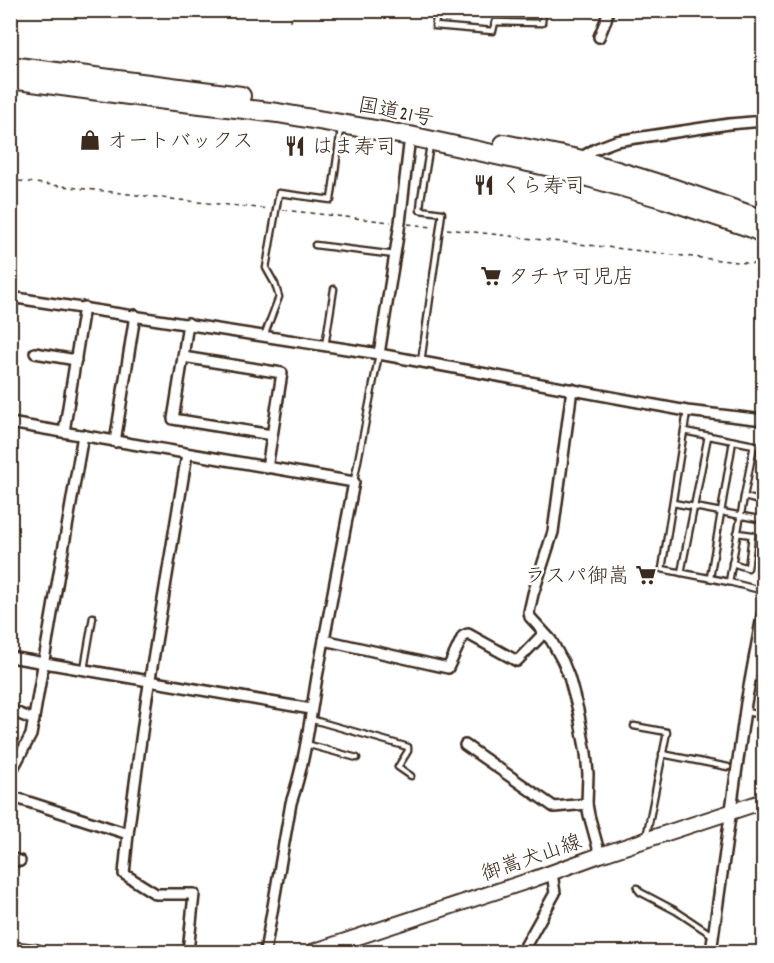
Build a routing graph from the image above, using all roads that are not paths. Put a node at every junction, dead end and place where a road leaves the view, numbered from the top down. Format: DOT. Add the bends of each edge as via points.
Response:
graph roads {
  1 [pos="437,10"];
  2 [pos="543,10"];
  3 [pos="608,10"];
  4 [pos="599,37"];
  5 [pos="10,66"];
  6 [pos="10,79"];
  7 [pos="764,121"];
  8 [pos="342,124"];
  9 [pos="410,136"];
  10 [pos="431,140"];
  11 [pos="578,159"];
  12 [pos="764,220"];
  13 [pos="764,234"];
  14 [pos="315,245"];
  15 [pos="395,255"];
  16 [pos="334,289"];
  17 [pos="12,297"];
  18 [pos="84,307"];
  19 [pos="10,313"];
  20 [pos="135,315"];
  21 [pos="188,323"];
  22 [pos="264,336"];
  23 [pos="325,346"];
  24 [pos="35,353"];
  25 [pos="380,354"];
  26 [pos="183,357"];
  27 [pos="76,360"];
  28 [pos="421,362"];
  29 [pos="572,389"];
  30 [pos="687,411"];
  31 [pos="764,420"];
  32 [pos="10,423"];
  33 [pos="684,430"];
  34 [pos="64,432"];
  35 [pos="83,435"];
  36 [pos="272,435"];
  37 [pos="708,436"];
  38 [pos="733,441"];
  39 [pos="115,442"];
  40 [pos="754,445"];
  41 [pos="764,447"];
  42 [pos="187,454"];
  43 [pos="267,468"];
  44 [pos="764,470"];
  45 [pos="354,482"];
  46 [pos="744,497"];
  47 [pos="673,503"];
  48 [pos="694,507"];
  49 [pos="721,512"];
  50 [pos="740,516"];
  51 [pos="764,520"];
  52 [pos="738,533"];
  53 [pos="732,563"];
  54 [pos="681,573"];
  55 [pos="710,578"];
  56 [pos="729,582"];
  57 [pos="764,591"];
  58 [pos="764,605"];
  59 [pos="93,617"];
  60 [pos="544,633"];
  61 [pos="324,640"];
  62 [pos="10,657"];
  63 [pos="43,663"];
  64 [pos="84,669"];
  65 [pos="150,681"];
  66 [pos="10,710"];
  67 [pos="745,711"];
  68 [pos="310,714"];
  69 [pos="764,715"];
  70 [pos="34,720"];
  71 [pos="634,726"];
  72 [pos="306,744"];
  73 [pos="465,745"];
  74 [pos="662,754"];
  75 [pos="357,758"];
  76 [pos="728,767"];
  77 [pos="10,774"];
  78 [pos="411,776"];
  79 [pos="10,796"];
  80 [pos="764,801"];
  81 [pos="587,804"];
  82 [pos="730,813"];
  83 [pos="128,834"];
  84 [pos="646,840"];
  85 [pos="600,855"];
  86 [pos="552,873"];
  87 [pos="637,888"];
  88 [pos="712,935"];
  89 [pos="10,949"];
  90 [pos="37,952"];
  91 [pos="188,952"];
  92 [pos="265,952"];
  93 [pos="312,952"];
  94 [pos="522,952"];
  95 [pos="711,952"];
  1 -- 2 [label="lane" via="435,26 493,31 495,22 542,23"];
  3 -- 4 [label="street"];
  5 -- 11 [label="highway, 国道21号" via="280,102"];
  6 -- 8 [label="highway, 国道21号" via="278,112"];
  7 -- 11 [label="street" via="616,141"];
  8 -- 9 [label="highway, 国道21号"];
  8 -- 22 [label="lane" via="330,200 279,193 266,268 279,297"];
  9 -- 10 [label="highway, 国道21号"];
  9 -- 15 [label="street"];
  10 -- 13 [label="highway, 国道21号" via="560,169 655,196"];
  10 -- 28 [label="lane" via="420,210 442,213"];
  11 -- 12 [label="highway, 国道21号"];
  14 -- 15 [label="lane"];
  15 -- 25 [label="street"];
  16 -- 23 [label="lane"];
  17 -- 18 [label="street"];
  17 -- 19 [label="street"];
  18 -- 20 [label="street"];
  18 -- 27 [label="street"];
  20 -- 21 [label="street"];
  20 -- 39 [label="street"];
  21 -- 22 [label="street"];
  21 -- 26 [label="street"];
  22 -- 23 [label="street"];
  23 -- 25 [label="street"];
  24 -- 27 [label="street"];
  25 -- 28 [label="street"];
  25 -- 45 [label="lane"];
  26 -- 36 [label="street" via="282,373"];
  26 -- 36 [label="street" via="173,419"];
  27 -- 34 [label="street"];
  28 -- 29 [label="street"];
  29 -- 30 [label="street"];
  29 -- 60 [label="street" via="553,532 529,612"];
  30 -- 31 [label="street"];
  30 -- 33 [label="lane"];
  32 -- 34 [label="street"];
  33 -- 37 [label="lane"];
  33 -- 47 [label="lane"];
  34 -- 35 [label="street"];
  35 -- 39 [label="street"];
  35 -- 63 [label="street"];
  36 -- 43 [label="street"];
  37 -- 38 [label="lane"];
  37 -- 48 [label="lane"];
  38 -- 40 [label="lane"];
  38 -- 49 [label="lane"];
  39 -- 42 [label="street"];
  40 -- 41 [label="lane"];
  40 -- 46 [label="lane"];
  42 -- 43 [label="street"];
  42 -- 65 [label="street"];
  43 -- 45 [label="street"];
  44 -- 46 [label="lane" via="759,501"];
  45 -- 61 [label="street"];
  46 -- 50 [label="lane"];
  47 -- 48 [label="lane"];
  47 -- 54 [label="lane" via="662,569"];
  48 -- 49 [label="lane"];
  48 -- 54 [label="lane"];
  49 -- 50 [label="lane"];
  49 -- 55 [label="lane"];
  50 -- 51 [label="lane"];
  50 -- 52 [label="lane"];
  52 -- 53 [label="lane"];
  52 -- 53 [label="lane" via="752,535 748,567"];
  53 -- 56 [label="lane"];
  54 -- 55 [label="lane"];
  55 -- 56 [label="lane"];
  56 -- 57 [label="lane"];
  58 -- 67 [label="street"];
  59 -- 64 [label="lane"];
  60 -- 61 [label="street" via="517,661 468,634 463,636 448,668"];
  60 -- 81 [label="street" via="563,662 578,710 586,753"];
  61 -- 68 [label="street"];
  62 -- 63 [label="street"];
  63 -- 64 [label="street"];
  63 -- 70 [label="street"];
  64 -- 65 [label="street"];
  65 -- 68 [label="street"];
  65 -- 83 [label="street"];
  66 -- 70 [label="street"];
  67 -- 69 [label="lane"];
  67 -- 82 [label="street"];
  68 -- 72 [label="street"];
  68 -- 78 [label="lane" via="408,747 398,767"];
  70 -- 77 [label="street" via="31,735"];
  71 -- 74 [label="lane" via="667,732"];
  72 -- 75 [label="lane"];
  72 -- 92 [label="street" via="291,803"];
  73 -- 81 [label="street" via="554,807"];
  74 -- 76 [label="lane"];
  74 -- 84 [label="lane"];
  79 -- 83 [label="street"];
  80 -- 82 [label="main road, 御嵩犬山線"];
  81 -- 85 [label="street"];
  82 -- 84 [label="main road, 御嵩犬山線"];
  82 -- 88 [label="street"];
  83 -- 91 [label="street" via="124,874 156,894 194,894"];
  84 -- 85 [label="main road, 御嵩犬山線"];
  85 -- 86 [label="main road, 御嵩犬山線"];
  86 -- 93 [label="main road, 御嵩犬山線"];
  86 -- 94 [label="street" via="555,893"];
  87 -- 88 [label="lane"];
  88 -- 95 [label="street"];
  89 -- 90 [label="main road"];
}
